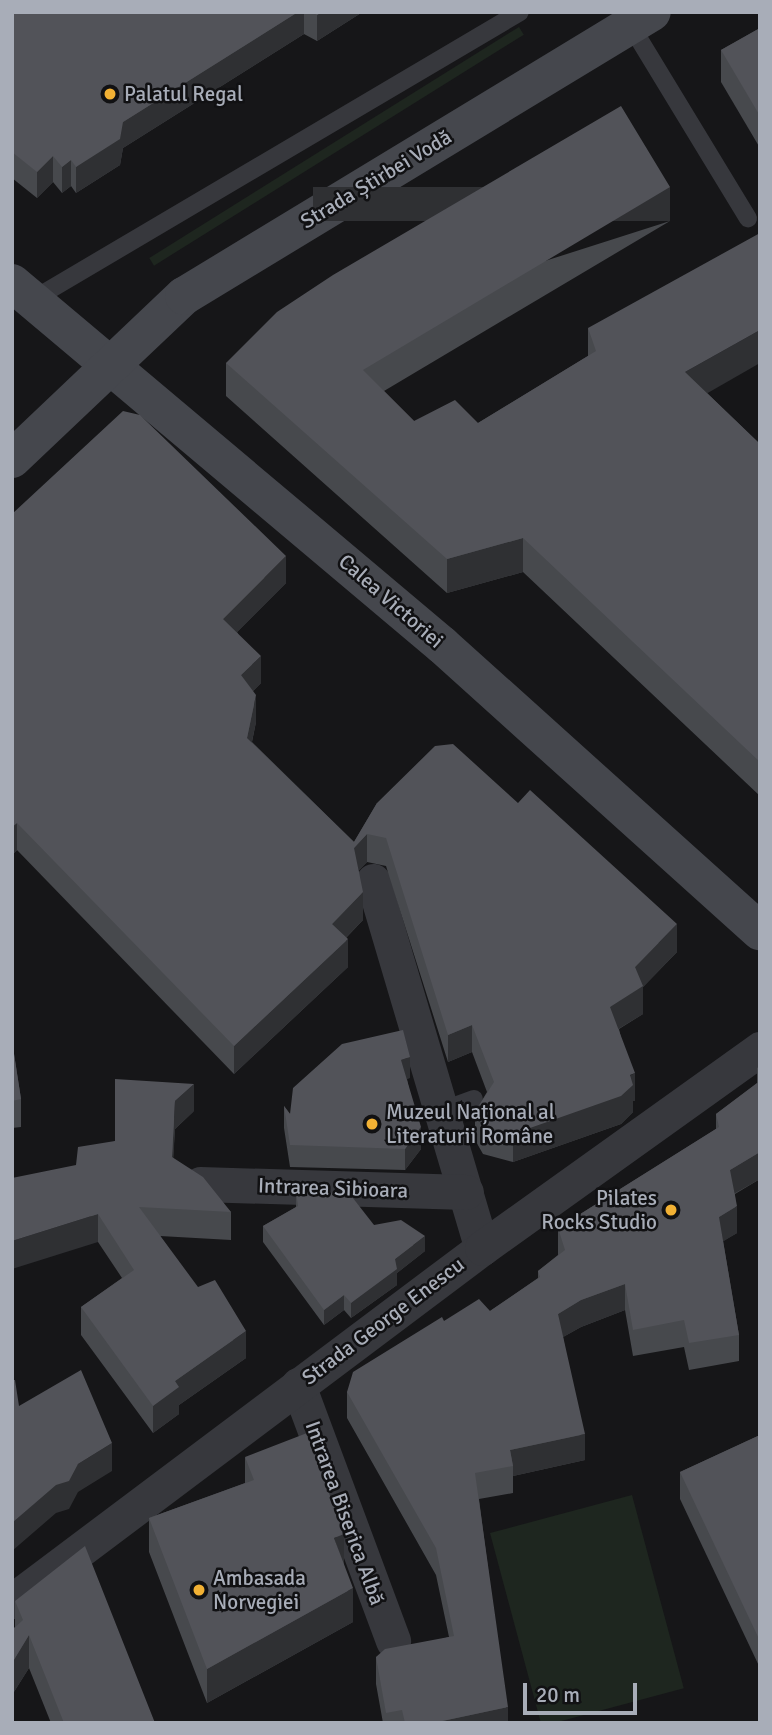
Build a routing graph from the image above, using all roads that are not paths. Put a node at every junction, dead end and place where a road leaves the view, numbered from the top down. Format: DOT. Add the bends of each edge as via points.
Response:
graph roads {
  1 [pos="520,12"];
  2 [pos="635,16"];
  3 [pos="748,218"];
  4 [pos="23,291"];
  5 [pos="112,362"];
  6 [pos="12,459"];
  7 [pos="373,881"];
  8 [pos="760,931"];
  9 [pos="760,1049"];
  10 [pos="474,1099"];
  11 [pos="441,1111"];
  12 [pos="200,1184"];
  13 [pos="466,1192"];
  14 [pos="482,1248"];
  15 [pos="298,1385"];
  16 [pos="12,1601"];
  17 [pos="393,1641"];
  1 -- 4 [label="lane"];
  2 -- 3 [label="lane"];
  2 -- 5 [label="main road, Strada Știrbei Vodă" via="208,280"];
  4 -- 5 [label="main road, Calea Victoriei"];
  5 -- 6 [label="main road, Strada Știrbei Vodă"];
  5 -- 8 [label="main road, Calea Victoriei" via="619,800"];
  7 -- 11 [label="street"];
  9 -- 14 [label="street, Strada George Enescu"];
  10 -- 11 [label="lane"];
  11 -- 13 [label="street"];
  12 -- 13 [label="street, Intrarea Sibioara"];
  13 -- 14 [label="street"];
  14 -- 15 [label="street, Strada George Enescu"];
  15 -- 16 [label="street, Strada George Enescu"];
  15 -- 17 [label="street, Intrarea Biserica Albă"];
}
